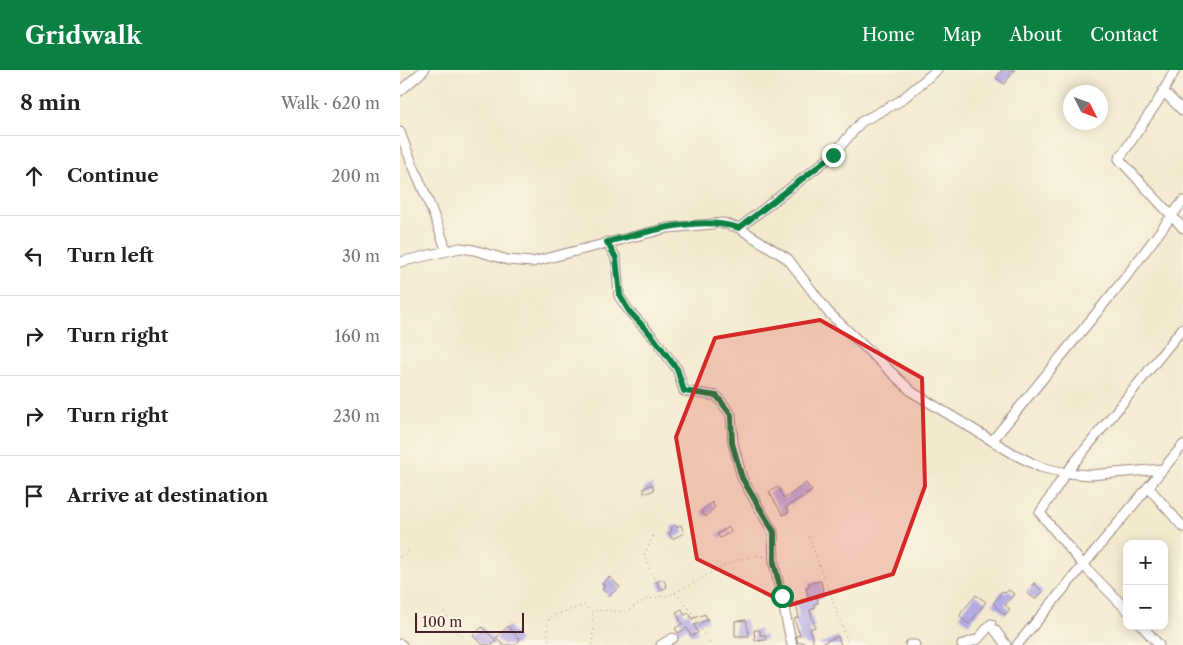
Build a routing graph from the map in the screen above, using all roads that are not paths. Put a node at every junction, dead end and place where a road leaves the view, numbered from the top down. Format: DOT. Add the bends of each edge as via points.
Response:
graph roads {
  1 [pos="424,70"];
  2 [pos="937,70"];
  3 [pos="1175,70"];
  4 [pos="400,91"];
  5 [pos="1163,91"];
  6 [pos="1183,111"];
  7 [pos="400,132"];
  8 [pos="1183,201"];
  9 [pos="1172,215"];
  10 [pos="739,228"];
  11 [pos="1183,228"];
  12 [pos="607,242"];
  13 [pos="446,250"];
  14 [pos="400,262"];
  15 [pos="1183,328"];
  16 [pos="992,441"];
  17 [pos="1183,445"];
  18 [pos="1162,469"];
  19 [pos="1066,473"];
  20 [pos="1149,488"];
  21 [pos="1183,527"];
  22 [pos="1084,566"];
  23 [pos="1123,606"];
  24 [pos="1146,630"];
  25 [pos="673,638"];
  26 [pos="1019,644"];
  27 [pos="661,645"];
  28 [pos="792,645"];
  29 [pos="910,645"];
  30 [pos="916,645"];
  31 [pos="962,645"];
  32 [pos="1006,645"];
  33 [pos="1159,645"];
  1 -- 4 [label="street"];
  2 -- 10 [label="street" via="900,101 861,122 833,155"];
  3 -- 5 [label="street"];
  5 -- 6 [label="street"];
  5 -- 9 [label="street" via="1119,159"];
  7 -- 13 [label="street"];
  8 -- 9 [label="street"];
  9 -- 11 [label="street"];
  9 -- 16 [label="street"];
  10 -- 12 [label="street" via="711,223 668,228"];
  10 -- 16 [label="street" via="788,259 828,312 912,392"];
  12 -- 13 [label="street" via="532,262 508,260 474,250"];
  12 -- 28 [label="street" via="616,258 620,296 677,369 684,391 717,396 731,415 732,443 742,478 774,532 774,563"];
  13 -- 14 [label="street"];
  15 -- 19 [label="street"];
  16 -- 19 [label="street" via="1040,467"];
  17 -- 18 [label="street"];
  18 -- 19 [label="street" via="1090,475"];
  18 -- 20 [label="street"];
  19 -- 22 [label="street" via="1040,513"];
  20 -- 21 [label="street"];
  20 -- 22 [label="street"];
  22 -- 23 [label="street"];
  22 -- 26 [label="street"];
  24 -- 33 [label="street"];
  25 -- 27 [label="street"];
  29 -- 30 [label="street"];
  31 -- 32 [label="street" via="978,639 993,627"];
}
